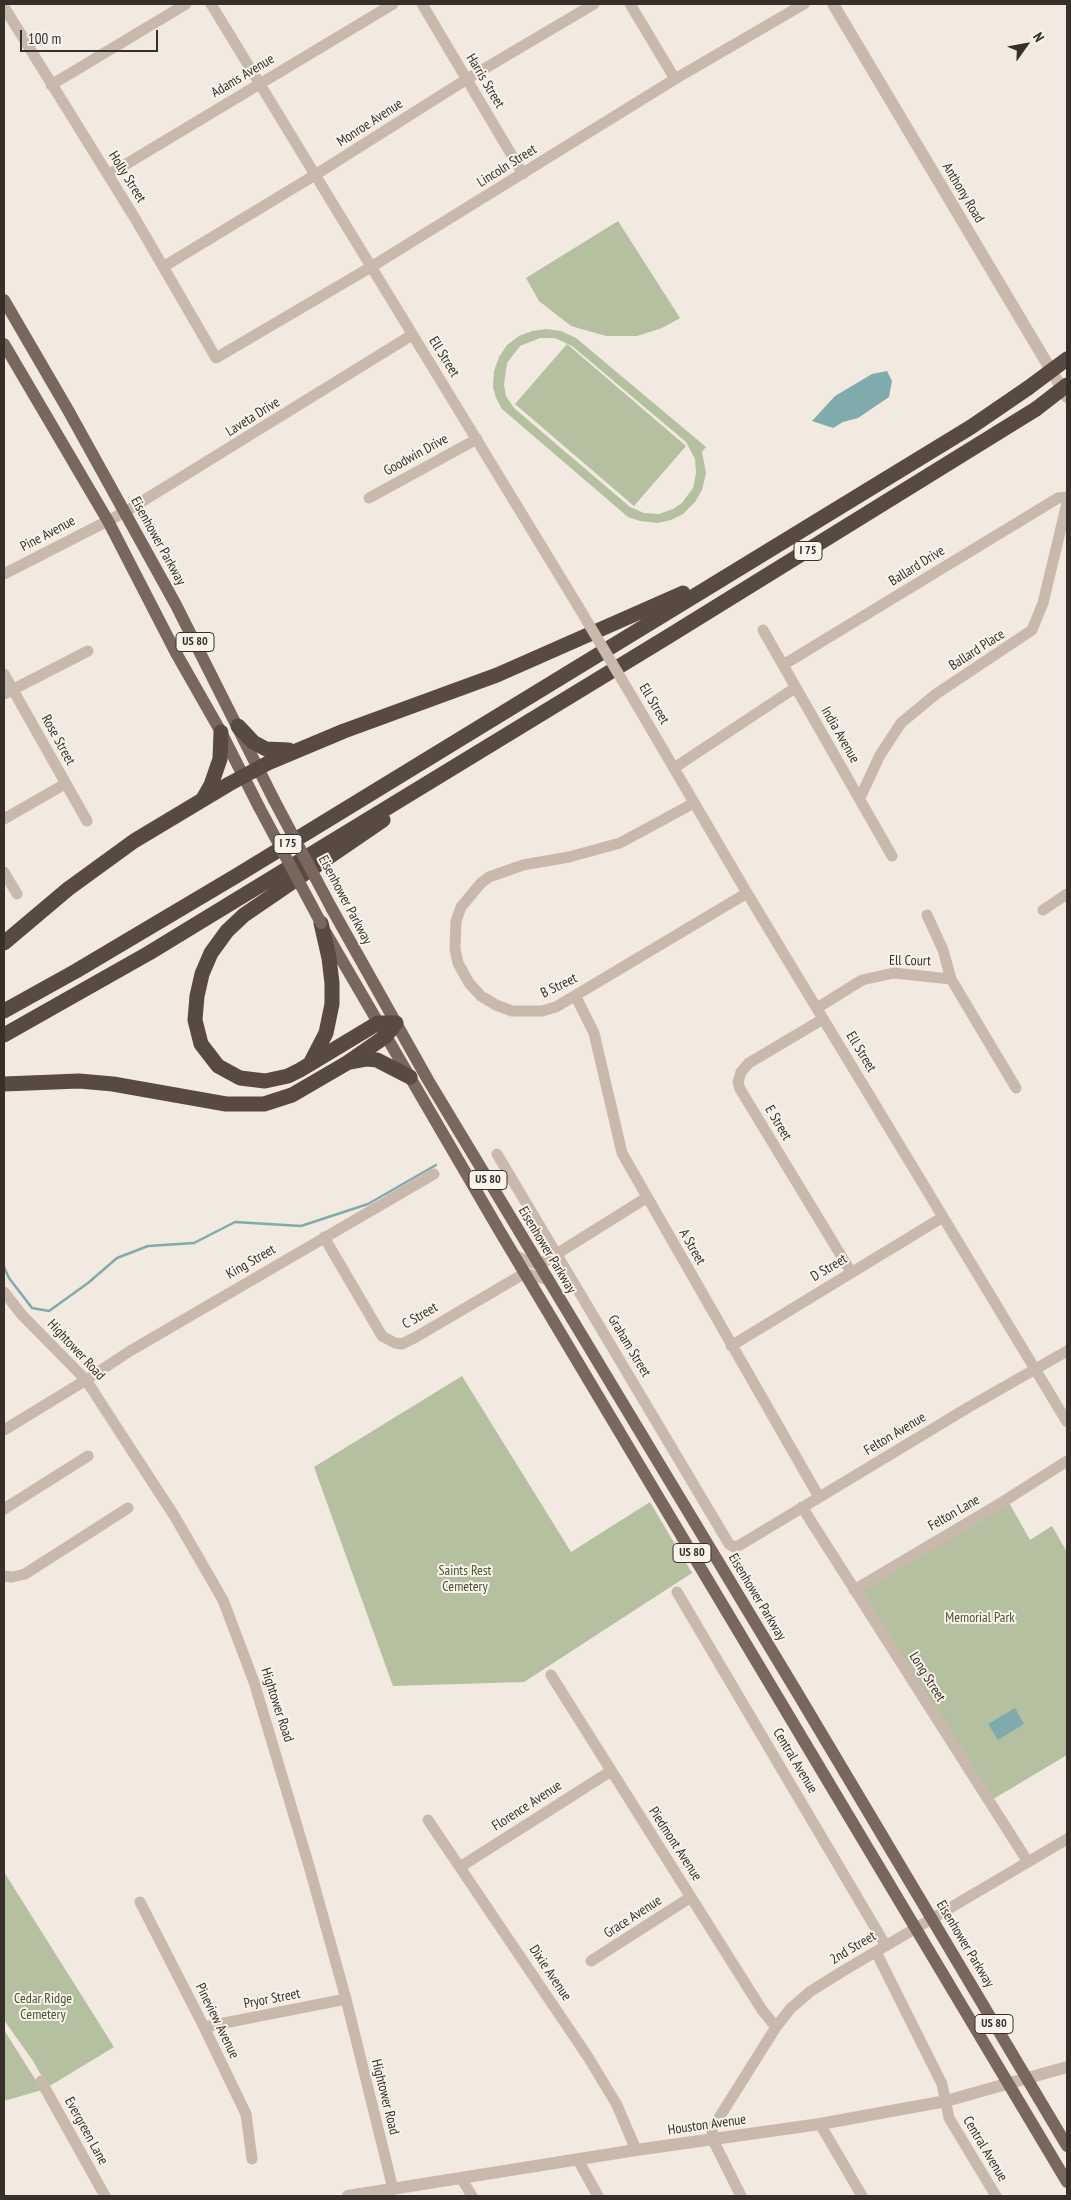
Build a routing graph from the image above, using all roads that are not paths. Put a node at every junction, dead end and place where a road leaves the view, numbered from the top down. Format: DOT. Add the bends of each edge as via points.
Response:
graph roads {
  1 [pos="186,4"];
  2 [pos="211,4"];
  3 [pos="393,4"];
  4 [pos="422,4"];
  5 [pos="594,4"];
  6 [pos="630,4"];
  7 [pos="804,4"];
  8 [pos="833,4"];
  9 [pos="4,7"];
  10 [pos="675,78"];
  11 [pos="466,79"];
  12 [pos="260,84"];
  13 [pos="51,85"];
  14 [pos="523,174"];
  15 [pos="108,175"];
  16 [pos="315,175"];
  17 [pos="163,267"];
  18 [pos="371,268"];
  19 [pos="4,300"];
  20 [pos="412,335"];
  21 [pos="4,344"];
  22 [pos="224,353"];
  23 [pos="1067,358"];
  24 [pos="1067,385"];
  25 [pos="1067,397"];
  26 [pos="477,439"];
  27 [pos="1067,497"];
  28 [pos="369,498"];
  29 [pos="1067,502"];
  30 [pos="124,512"];
  31 [pos="108,521"];
  32 [pos="735,571"];
  33 [pos="4,574"];
  34 [pos="763,630"];
  35 [pos="88,651"];
  36 [pos="783,666"];
  37 [pos="4,674"];
  38 [pos="795,688"];
  39 [pos="8,692"];
  40 [pos="238,726"];
  41 [pos="220,732"];
  42 [pos="295,750"];
  43 [pos="674,768"];
  44 [pos="258,769"];
  45 [pos="244,776"];
  46 [pos="439,776"];
  47 [pos="66,784"];
  48 [pos="860,798"];
  49 [pos="202,800"];
  50 [pos="694,803"];
  51 [pos="4,819"];
  52 [pos="88,821"];
  53 [pos="892,856"];
  54 [pos="4,872"];
  55 [pos="747,893"];
  56 [pos="16,894"];
  57 [pos="1067,894"];
  58 [pos="1043,910"];
  59 [pos="927,916"];
  60 [pos="321,923"];
  61 [pos="4,944"];
  62 [pos="952,978"];
  63 [pos="576,997"];
  64 [pos="817,1008"];
  65 [pos="4,1010"];
  66 [pos="823,1019"];
  67 [pos="378,1023"];
  68 [pos="396,1023"];
  69 [pos="4,1035"];
  70 [pos="386,1036"];
  71 [pos="347,1063"];
  72 [pos="310,1064"];
  73 [pos="410,1077"];
  74 [pos="4,1084"];
  75 [pos="1016,1088"];
  76 [pos="496,1154"];
  77 [pos="434,1174"];
  78 [pos="646,1198"];
  79 [pos="943,1217"];
  80 [pos="324,1237"];
  81 [pos="556,1254"];
  82 [pos="515,1256"];
  83 [pos="539,1265"];
  84 [pos="851,1272"];
  85 [pos="525,1273"];
  86 [pos="548,1280"];
  87 [pos="4,1292"];
  88 [pos="731,1346"];
  89 [pos="1067,1351"];
  90 [pos="1035,1370"];
  91 [pos="86,1380"];
  92 [pos="1067,1422"];
  93 [pos="4,1430"];
  94 [pos="88,1456"];
  95 [pos="1067,1461"];
  96 [pos="819,1497"];
  97 [pos="802,1507"];
  98 [pos="128,1508"];
  99 [pos="4,1509"];
  100 [pos="740,1546"];
  101 [pos="4,1576"];
  102 [pos="854,1590"];
  103 [pos="677,1592"];
  104 [pos="551,1675"];
  105 [pos="610,1771"];
  106 [pos="428,1820"];
  107 [pos="1067,1839"];
  108 [pos="1028,1862"];
  109 [pos="460,1867"];
  110 [pos="691,1897"];
  111 [pos="140,1902"];
  112 [pos="932,1919"];
  113 [pos="915,1929"];
  114 [pos="886,1946"];
  115 [pos="876,1952"];
  116 [pos="591,1961"];
  117 [pos="346,1999"];
  118 [pos="204,2027"];
  119 [pos="776,2027"];
  120 [pos="1067,2067"];
  121 [pos="1027,2078"];
  122 [pos="41,2081"];
  123 [pos="1009,2084"];
  124 [pos="946,2101"];
  125 [pos="820,2124"];
  126 [pos="713,2140"];
  127 [pos="1067,2146"];
  128 [pos="636,2150"];
  129 [pos="252,2159"];
  130 [pos="578,2160"];
  131 [pos="461,2178"];
  132 [pos="1067,2182"];
  133 [pos="393,2189"];
  134 [pos="104,2196"];
  135 [pos="348,2196"];
  136 [pos="472,2196"];
  137 [pos="598,2196"];
  138 [pos="740,2196"];
  139 [pos="862,2196"];
  140 [pos="996,2196"];
  1 -- 13 [label="street"];
  2 -- 12 [label="street, Ell Street"];
  3 -- 12 [label="street, Adams Avenue"];
  4 -- 11 [label="street, Harris Street"];
  5 -- 11 [label="street, Monroe Avenue"];
  6 -- 10 [label="street"];
  7 -- 10 [label="street, Lincoln Street"];
  8 -- 25 [label="street, Anthony Road"];
  9 -- 13 [label="street, Holly Street"];
  10 -- 14 [label="street, Lincoln Street"];
  11 -- 14 [label="street, Harris Street"];
  11 -- 16 [label="street, Monroe Avenue"];
  12 -- 15 [label="street, Adams Avenue"];
  12 -- 16 [label="street, Ell Street"];
  13 -- 15 [label="street, Holly Street"];
  14 -- 18 [label="street, Lincoln Street"];
  15 -- 17 [label="street, Holly Street"];
  16 -- 17 [label="street, Monroe Avenue"];
  16 -- 18 [label="street, Ell Street"];
  17 -- 22 [label="street, Holly Street" via="216,358"];
  18 -- 20 [label="street, Ell Street"];
  18 -- 22 [label="street, Lincoln Street"];
  19 -- 30 [label="main road, Eisenhower Parkway / US 80"];
  20 -- 26 [label="street, Ell Street"];
  20 -- 30 [label="street, Laveta Drive"];
  21 -- 31 [label="main road, US 80"];
  23 -- 32 [label="highway, I 75, bridge" via="971,426"];
  24 -- 46 [label="highway, I 75, bridge" via="1036,409"];
  26 -- 28 [label="street, Goodwin Drive"];
  26 -- 43 [label="street, Ell Street, bridge"];
  27 -- 36 [label="street, Ballard Drive" via="1058,498"];
  29 -- 48 [label="street, Ballard Place" via="1043,603 1032,630 930,699 901,723 880,755"];
  30 -- 31 [label="street, Laveta Drive"];
  30 -- 40 [label="main road, Eisenhower Parkway / US 80" via="176,604"];
  31 -- 33 [label="street, Pine Avenue"];
  31 -- 41 [label="main road, US 80"];
  32 -- 42 [label="highway" via="497,675"];
  32 -- 65 [label="highway, I 75" via="219,886"];
  34 -- 36 [label="street, India Avenue"];
  35 -- 39 [label="street"];
  36 -- 38 [label="street, India Avenue"];
  37 -- 39 [label="street, Rose Street"];
  38 -- 43 [label="street"];
  38 -- 48 [label="street, India Avenue"];
  39 -- 47 [label="street, Rose Street"];
  40 -- 42 [label="highway" via="253,742 266,749"];
  40 -- 44 [label="main road, Eisenhower Parkway / US 80"];
  41 -- 45 [label="main road, US 80"];
  41 -- 49 [label="highway" via="220,759"];
  42 -- 44 [label="highway"];
  43 -- 50 [label="street, Ell Street"];
  44 -- 45 [label="highway"];
  44 -- 68 [label="main road, Eisenhower Parkway / US 80, bridge"];
  45 -- 49 [label="highway"];
  45 -- 60 [label="main road, US 80, bridge"];
  46 -- 69 [label="highway, I 75" via="149,953"];
  46 -- 72 [label="highway" via="365,834 244,915 219,941 206,963 199,985 195,1020 201,1044 218,1066 240,1078 265,1081 288,1076"];
  47 -- 51 [label="street"];
  47 -- 52 [label="street, Rose Street"];
  48 -- 53 [label="street, India Avenue"];
  49 -- 61 [label="highway" via="102,864"];
  50 -- 55 [label="street, Ell Street"];
  50 -- 63 [label="street, B Street" via="620,843 523,865 488,877 461,907 455,932 458,963 481,996 512,1010 542,1012"];
  54 -- 56 [label="street"];
  55 -- 63 [label="street, B Street"];
  55 -- 64 [label="street, Ell Street"];
  57 -- 58 [label="street"];
  59 -- 62 [label="street, Ell Court"];
  60 -- 67 [label="main road, US 80"];
  60 -- 72 [label="highway" via="330,958 332,1004 326,1033"];
  62 -- 64 [label="street, Ell Court" via="894,973 862,980"];
  62 -- 75 [label="street, Ell Court"];
  63 -- 78 [label="street, A Street" via="591,1023 622,1153"];
  64 -- 66 [label="street, Ell Street"];
  66 -- 79 [label="street, Ell Street"];
  66 -- 84 [label="street, E Street" via="749,1063 738,1082"];
  67 -- 68 [label="highway"];
  67 -- 70 [label="main road, US 80"];
  67 -- 72 [label="highway"];
  68 -- 70 [label="highway"];
  68 -- 83 [label="main road, Eisenhower Parkway / US 80"];
  70 -- 71 [label="highway"];
  70 -- 73 [label="main road, US 80"];
  71 -- 73 [label="highway" via="377,1060"];
  71 -- 74 [label="highway" via="292,1095 251,1105 226,1104 96,1083"];
  73 -- 82 [label="main road, US 80"];
  76 -- 81 [label="street, Graham Street"];
  77 -- 80 [label="street, King Street"];
  78 -- 81 [label="street"];
  78 -- 88 [label="street, A Street"];
  79 -- 84 [label="street, D Street"];
  79 -- 90 [label="street, Ell Street"];
  80 -- 85 [label="street, C Street" via="382,1336 395,1343 402,1344 416,1337"];
  80 -- 91 [label="street, King Street"];
  81 -- 83 [label="street"];
  81 -- 100 [label="street, Graham Street" via="729,1544"];
  82 -- 83 [label="street"];
  82 -- 85 [label="main road, US 80"];
  83 -- 86 [label="main road, Eisenhower Parkway / US 80"];
  84 -- 88 [label="street, D Street"];
  85 -- 86 [label="street"];
  85 -- 113 [label="main road, US 80"];
  86 -- 112 [label="main road, Eisenhower Parkway / US 80"];
  87 -- 91 [label="street, Hightower Road" via="22,1315"];
  88 -- 96 [label="street, A Street"];
  89 -- 90 [label="street, Felton Avenue"];
  90 -- 92 [label="street, Ell Street"];
  90 -- 96 [label="street, Felton Avenue"];
  91 -- 93 [label="street, King Street"];
  91 -- 117 [label="street, Hightower Road" via="122,1432 206,1569 230,1618 279,1761"];
  94 -- 99 [label="street"];
  95 -- 102 [label="street, Felton Lane"];
  96 -- 97 [label="street, Felton Avenue"];
  97 -- 100 [label="street, Felton Avenue"];
  97 -- 102 [label="street, Long Street"];
  98 -- 101 [label="street" via="25,1574"];
  102 -- 108 [label="street, Long Street"];
  103 -- 114 [label="street, Central Avenue"];
  104 -- 105 [label="street, Piedmont Avenue"];
  105 -- 109 [label="street, Florence Avenue"];
  105 -- 110 [label="street, Piedmont Avenue"];
  106 -- 109 [label="street, Dixie Avenue"];
  107 -- 108 [label="street, 2nd Street"];
  108 -- 112 [label="street, 2nd Street"];
  109 -- 128 [label="street, Dixie Avenue" via="588,2057 617,2105"];
  110 -- 116 [label="street, Grace Avenue"];
  110 -- 119 [label="street, Piedmont Avenue"];
  111 -- 118 [label="street, Pineview Avenue"];
  112 -- 113 [label="street, 2nd Street"];
  112 -- 121 [label="main road, Eisenhower Parkway / US 80"];
  113 -- 114 [label="street, 2nd Street"];
  113 -- 123 [label="main road, US 80"];
  114 -- 115 [label="street, 2nd Street"];
  115 -- 119 [label="street, 2nd Street" via="800,1999"];
  115 -- 124 [label="street, Central Avenue" via="942,2084"];
  117 -- 118 [label="street, Pryor Street"];
  117 -- 133 [label="street, Hightower Road"];
  118 -- 129 [label="street, Pineview Avenue" via="246,2114"];
  119 -- 126 [label="street, 2nd Street" via="712,2128"];
  120 -- 121 [label="street, Houston Avenue"];
  121 -- 123 [label="street, Houston Avenue"];
  121 -- 127 [label="main road, Eisenhower Parkway / US 80"];
  122 -- 134 [label="street, Evergreen Lane"];
  123 -- 124 [label="street, Houston Avenue"];
  123 -- 132 [label="main road, US 80"];
  124 -- 125 [label="street, Houston Avenue"];
  124 -- 140 [label="street, Central Avenue" via="949,2118"];
  125 -- 126 [label="street, Houston Avenue"];
  125 -- 139 [label="street"];
  126 -- 128 [label="street, Houston Avenue"];
  126 -- 138 [label="street"];
  128 -- 130 [label="street, Houston Avenue"];
  130 -- 131 [label="street, Houston Avenue"];
  130 -- 137 [label="street"];
  131 -- 133 [label="street, Houston Avenue"];
  131 -- 136 [label="street"];
  133 -- 135 [label="street, Houston Avenue"];
}
